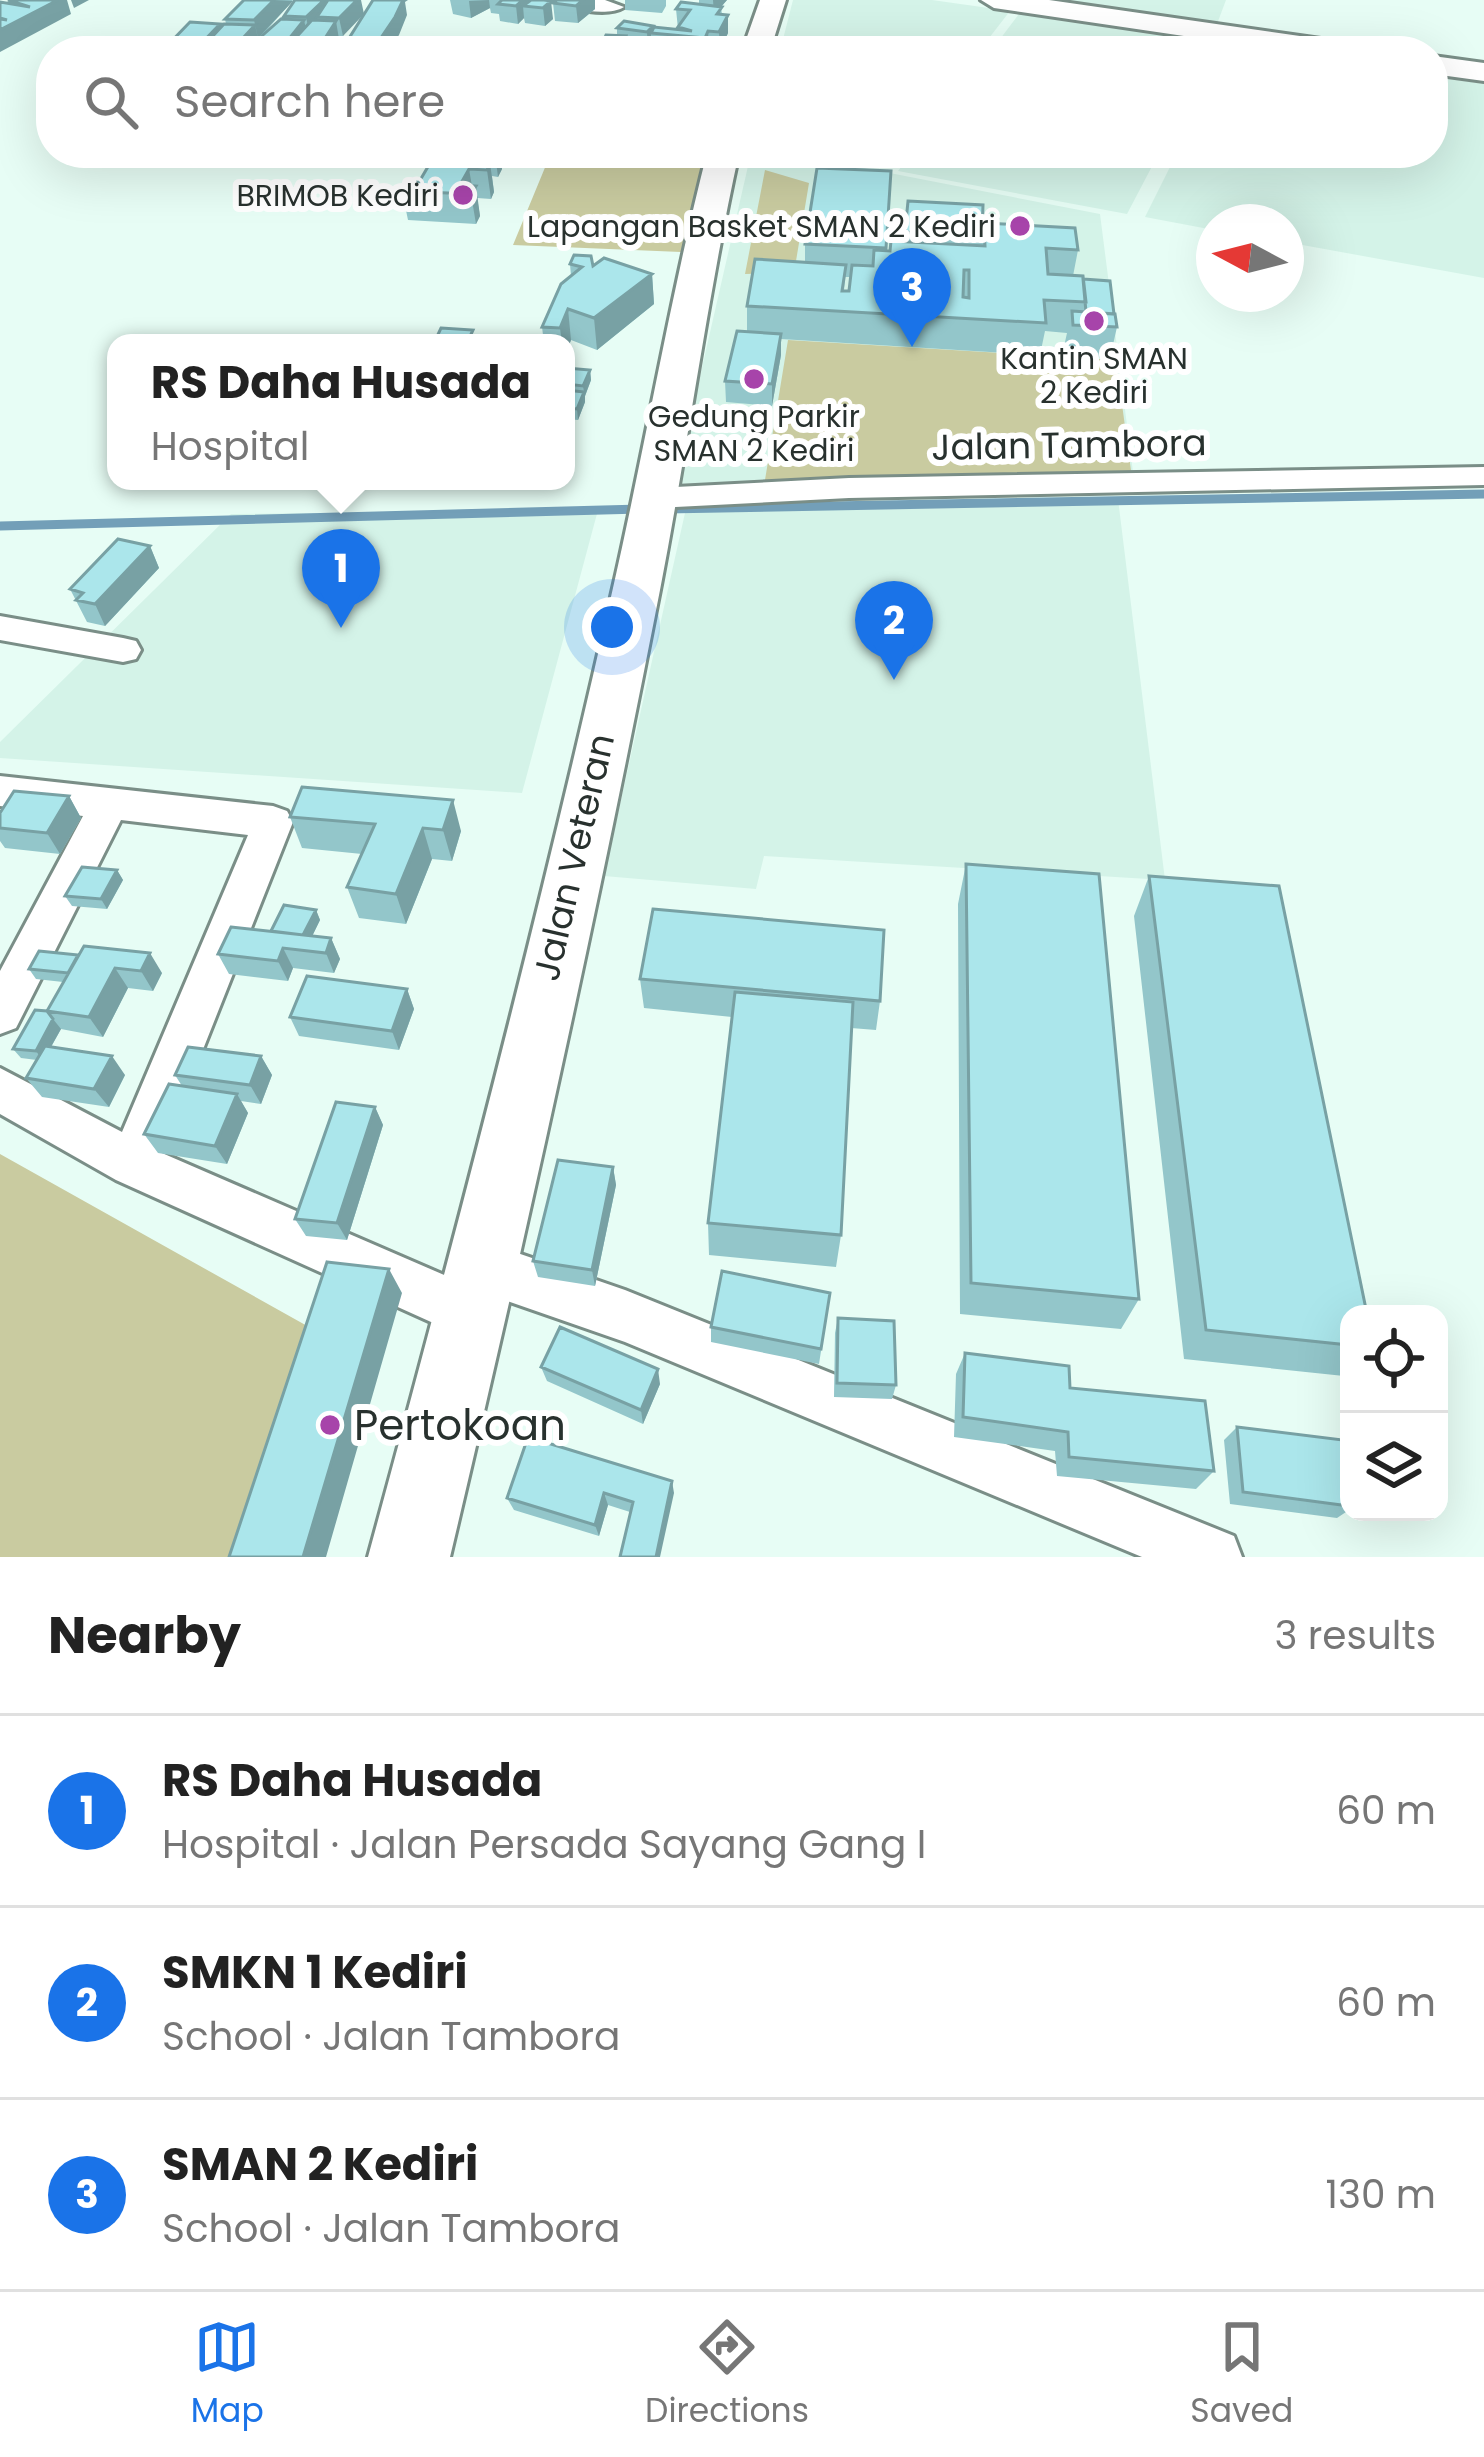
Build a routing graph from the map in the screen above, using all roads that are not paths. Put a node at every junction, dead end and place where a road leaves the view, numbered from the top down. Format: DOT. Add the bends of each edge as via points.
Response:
graph roads {
  1 [pos="564,0"];
  2 [pos="772,0"];
  3 [pos="994,0"];
  4 [pos="614,7"];
  5 [pos="761,36"];
  6 [pos="1240,36"];
  7 [pos="1448,66"];
  8 [pos="1484,72"];
  9 [pos="720,168"];
  10 [pos="1484,476"];
  11 [pos="654,507"];
  12 [pos="0,628"];
  13 [pos="123,650"];
  14 [pos="0,791"];
  15 [pos="110,803"];
  16 [pos="0,1015"];
  17 [pos="0,1089"];
  18 [pos="133,1164"];
  19 [pos="477,1291"];
  20 [pos="427,1551"];
  21 [pos="1213,1557"];
  1 -- 4 [label="street"];
  2 -- 5 [label="main road"];
  3 -- 6 [label="main road"];
  7 -- 8 [label="main road"];
  9 -- 11 [label="main road, Jalan Veteran"];
  10 -- 11 [label="street, Jalan Tambora" via="849,488"];
  11 -- 19 [label="main road, Jalan Veteran"];
  12 -- 13 [label="street"];
  14 -- 15 [label="street"];
  15 -- 16 [label="street"];
  15 -- 18 [label="street" via="273,823"];
  17 -- 18 [label="street"];
  18 -- 19 [label="street"];
  19 -- 20 [label="main road, Jalan Veteran"];
  19 -- 21 [label="street" via="625,1316"];
}
